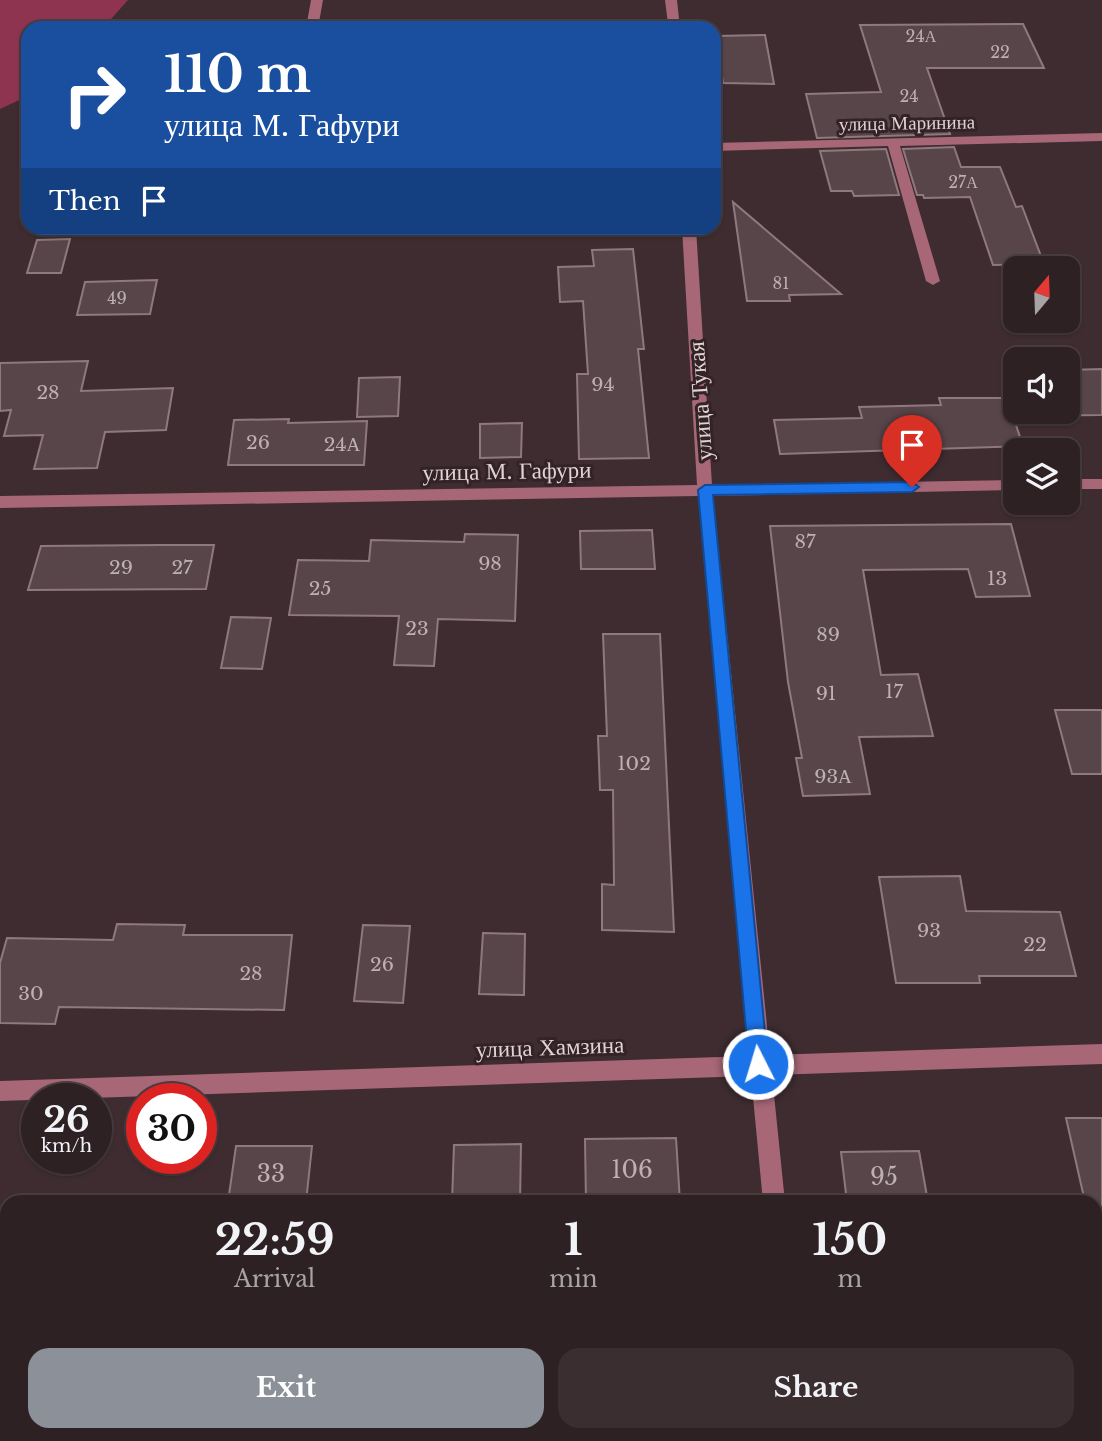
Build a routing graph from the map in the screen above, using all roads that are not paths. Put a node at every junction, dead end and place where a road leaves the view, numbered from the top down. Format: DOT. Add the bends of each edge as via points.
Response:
graph roads {
  1 [pos="317,0"];
  2 [pos="671,0"];
  3 [pos="313,21"];
  4 [pos="673,21"];
  5 [pos="1102,137"];
  6 [pos="893,142"];
  7 [pos="721,147"];
  8 [pos="689,235"];
  9 [pos="933,281"];
  10 [pos="1080,484"];
  11 [pos="1102,484"];
  12 [pos="1003,485"];
  13 [pos="705,490"];
  14 [pos="0,502"];
  15 [pos="1102,1054"];
  16 [pos="758,1064"];
  17 [pos="0,1091"];
  18 [pos="773,1195"];
  1 -- 3 [label="street"];
  2 -- 4 [label="street"];
  5 -- 6 [label="street, улица Маринина"];
  6 -- 7 [label="street, улица Маринина"];
  6 -- 9 [label="street"];
  8 -- 13 [label="street, улица Тукая"];
  10 -- 11 [label="street"];
  12 -- 13 [label="street, улица М. Гафури"];
  13 -- 14 [label="street, улица М. Гафури"];
  13 -- 16 [label="street, улица Тукая"];
  15 -- 16 [label="street, улица Хамзина"];
  16 -- 17 [label="street, улица Хамзина"];
  16 -- 18 [label="street, улица Тукая"];
}
